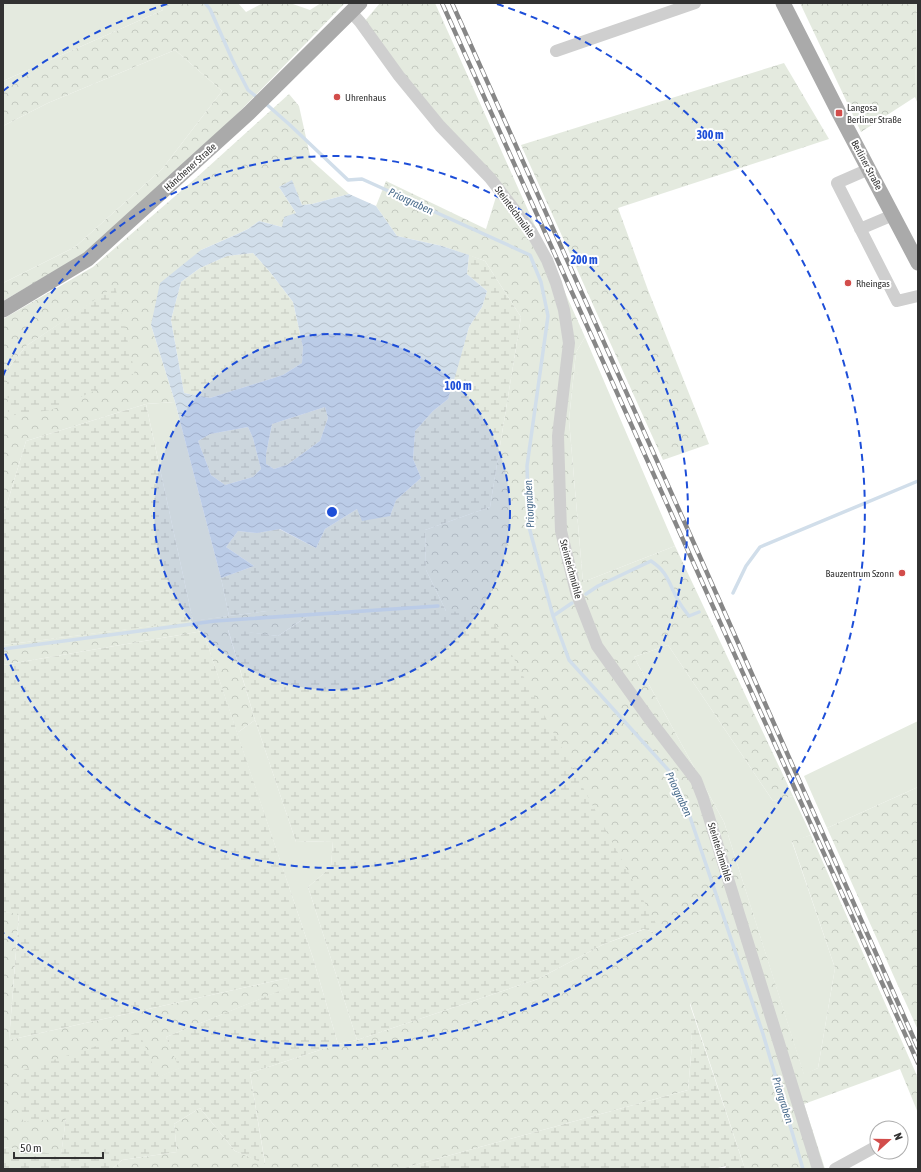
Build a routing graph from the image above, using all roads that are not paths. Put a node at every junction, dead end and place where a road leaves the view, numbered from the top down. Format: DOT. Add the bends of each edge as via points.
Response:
graph roads {
  1 [pos="695,3"];
  2 [pos="783,3"];
  3 [pos="355,7"];
  4 [pos="556,51"];
  5 [pos="869,169"];
  6 [pos="893,215"];
  7 [pos="860,229"];
  8 [pos="918,263"];
  9 [pos="918,296"];
  10 [pos="3,310"];
  11 [pos="869,1150"];
  12 [pos="818,1169"];
  13 [pos="835,1169"];
  1 -- 4 [label="street"];
  2 -- 5 [label="main road, Berliner Straße"];
  3 -- 10 [label="main road, Hänchener Straße" via="249,113 88,259"];
  3 -- 12 [label="street, Steinteichmühle" via="360,22 398,76 490,178 531,230 556,283 564,310 569,343 558,436 561,531 576,592 597,646 696,780"];
  5 -- 6 [label="main road, Berliner Straße"];
  5 -- 7 [label="street" via="837,183"];
  6 -- 7 [label="street"];
  6 -- 8 [label="main road, Berliner Straße"];
  7 -- 9 [label="street" via="897,301"];
  11 -- 13 [label="street"];
}
